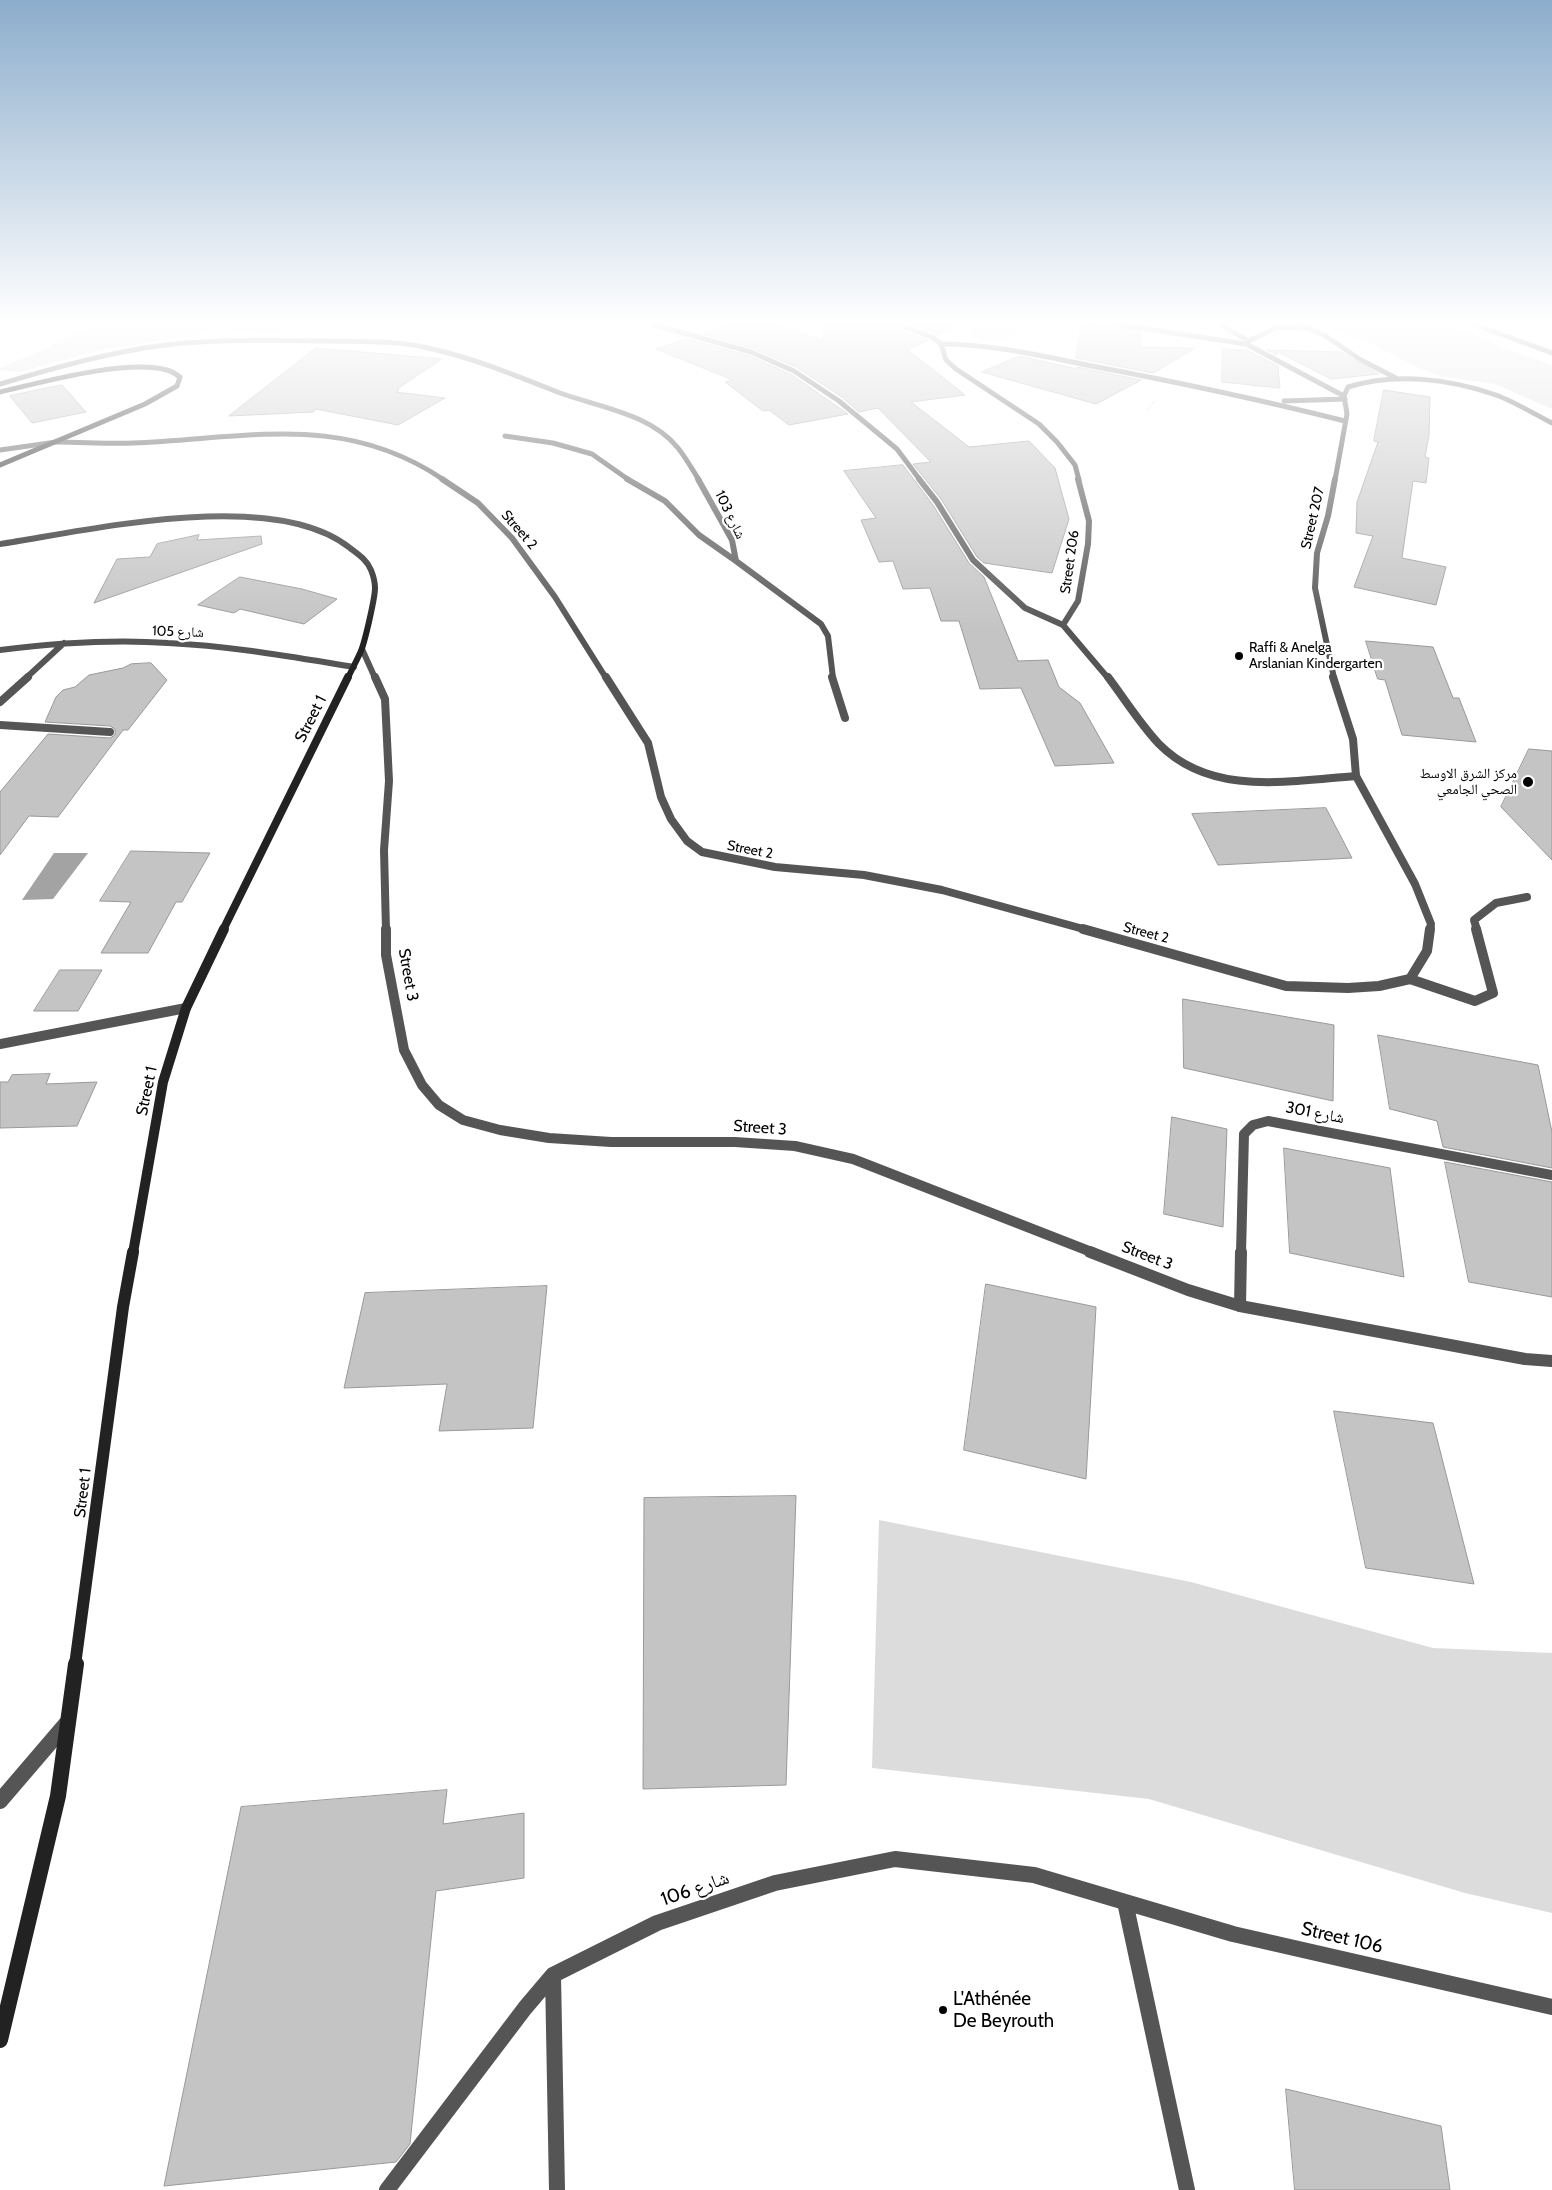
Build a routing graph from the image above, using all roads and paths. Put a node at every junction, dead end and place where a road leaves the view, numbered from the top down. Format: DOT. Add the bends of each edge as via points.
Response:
graph roads {
  1 [pos="94,426"];
  2 [pos="651,426"];
  3 [pos="869,426"];
  4 [pos="1040,426"];
  5 [pos="1344,426"];
  6 [pos="505,436"];
  7 [pos="57,442"];
  8 [pos="0,450"];
  9 [pos="0,465"];
  10 [pos="0,544"];
  11 [pos="736,561"];
  12 [pos="1063,625"];
  13 [pos="64,643"];
  14 [pos="362,648"];
  15 [pos="0,650"];
  16 [pos="354,667"];
  17 [pos="0,702"];
  18 [pos="845,718"];
  19 [pos="0,726"];
  20 [pos="110,732"];
  21 [pos="1356,776"];
  22 [pos="1527,897"];
  23 [pos="1410,979"];
  24 [pos="186,1008"];
  25 [pos="0,1044"];
  26 [pos="1552,1176"];
  27 [pos="1240,1306"];
  28 [pos="1525,1359"];
  29 [pos="1552,1361"];
  30 [pos="1552,1368"];
  31 [pos="68,1721"];
  32 [pos="0,1800"];
  33 [pos="1125,1902"];
  34 [pos="553,1975"];
  35 [pos="1552,2007"];
  36 [pos="0,2040"];
  37 [pos="386,2190"];
  38 [pos="557,2190"];
  39 [pos="1187,2190"];
  1 -- 7 [label="main road"];
  2 -- 11 [label="street, شارع 103" via="677,447 704,488 725,525"];
  3 -- 12 [label="street" via="897,449 937,502 973,560 1025,608"];
  4 -- 12 [label="street, Street 206" via="1075,465 1088,521 1088,544 1078,601"];
  5 -- 21 [label="street, Street 207" via="1328,516 1317,553 1315,588 1333,676 1353,740"];
  6 -- 11 [label="street" via="554,443 592,454 618,474 665,501 700,535"];
  7 -- 8 [label="street, Street 2"];
  7 -- 9 [label="main road"];
  7 -- 23 [label="street, Street 2" via="133,443 274,433 325,435 381,446 440,477 478,503 512,538 555,597 648,743 661,797 671,819 687,842 702,852 775,867 864,875 942,890 1286,986 1324,990 1364,988"];
  10 -- 14 [label="main road, Street 1" via="145,522 225,515 256,516 316,529 352,548 371,569 375,589"];
  11 -- 18 [label="street, شارع 103" via="825,631 833,682"];
  12 -- 21 [label="street" via="1098,664 1159,744 1186,765 1204,774 1259,784"];
  13 -- 15 [label="street, شارع 105"];
  13 -- 16 [label="street, شارع 105" via="187,643"];
  13 -- 17 [label="street"];
  14 -- 16 [label="main road, Street 1"];
  14 -- 27 [label="street, Street 3" via="385,699 389,781 384,850 386,954 404,1050 422,1084 439,1105 463,1120 549,1138 795,1146 853,1159 1188,1290"];
  16 -- 24 [label="main road, Street 1"];
  19 -- 20 [label="street"];
  21 -- 23 [label="street" via="1414,884 1431,924 1427,951"];
  22 -- 23 [label="street" via="1496,903 1474,920 1493,993 1475,1000"];
  24 -- 25 [label="street"];
  24 -- 31 [label="main road, Street 1" via="163,1082 123,1306"];
  26 -- 27 [label="street, شارع 301" via="1268,1121 1253,1125 1244,1134"];
  27 -- 28 [label="street, Street 3"];
  28 -- 29 [label="street, Street 3"];
  28 -- 30 [label="street, Street 3"];
  31 -- 32 [label="street"];
  31 -- 36 [label="main road, Street 1" via="58,1796"];
  33 -- 34 [label="street, شارع 106" via="1034,1875 895,1859 775,1883 657,1923"];
  33 -- 35 [label="street, Street 106" via="1233,1934"];
  33 -- 39 [label="street"];
  34 -- 37 [label="street, شارع 106" via="524,2008"];
  34 -- 38 [label="street"];
}
